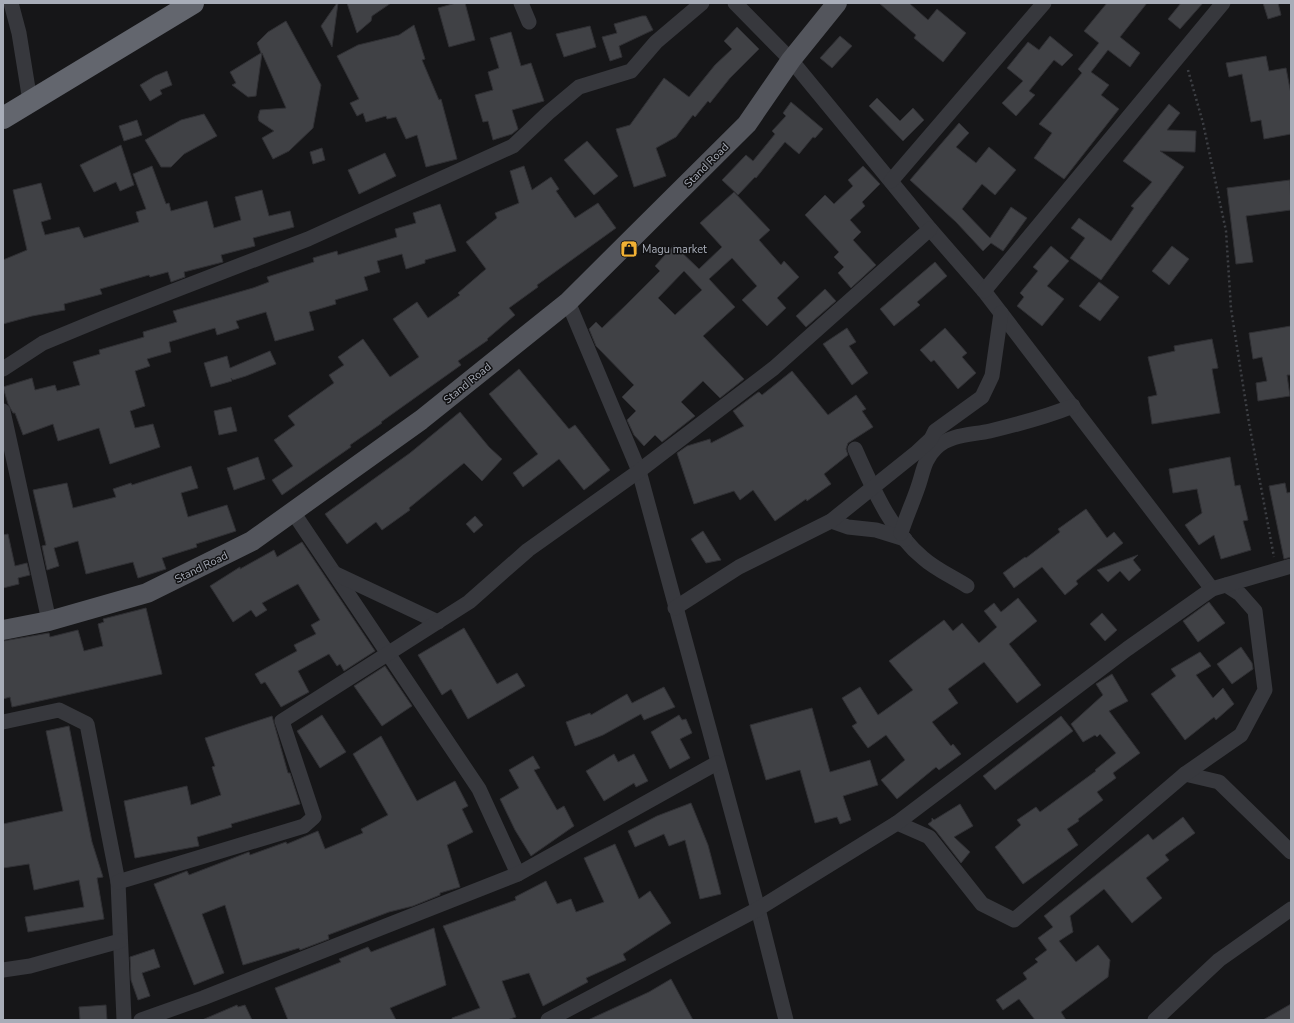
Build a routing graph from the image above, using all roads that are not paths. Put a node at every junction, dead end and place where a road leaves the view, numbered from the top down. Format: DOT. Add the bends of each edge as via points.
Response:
graph roads {
  1 [pos="11,3"];
  2 [pos="193,3"];
  3 [pos="521,3"];
  4 [pos="702,3"];
  5 [pos="735,3"];
  6 [pos="837,3"];
  7 [pos="1044,3"];
  8 [pos="1223,3"];
  9 [pos="529,22"];
  10 [pos="791,60"];
  11 [pos="30,101"];
  12 [pos="3,118"];
  13 [pos="891,181"];
  14 [pos="930,229"];
  15 [pos="984,291"];
  16 [pos="568,302"];
  17 [pos="1001,313"];
  18 [pos="3,369"];
  19 [pos="1073,406"];
  20 [pos="4,418"];
  21 [pos="855,449"];
  22 [pos="639,471"];
  23 [pos="873,488"];
  24 [pos="293,512"];
  25 [pos="831,521"];
  26 [pos="903,536"];
  27 [pos="1291,566"];
  28 [pos="335,574"];
  29 [pos="967,586"];
  30 [pos="1219,587"];
  31 [pos="675,608"];
  32 [pos="49,621"];
  33 [pos="438,622"];
  34 [pos="3,630"];
  35 [pos="388,652"];
  36 [pos="3,722"];
  37 [pos="717,763"];
  38 [pos="1186,774"];
  39 [pos="897,822"];
  40 [pos="1291,852"];
  41 [pos="518,874"];
  42 [pos="118,882"];
  43 [pos="758,909"];
  44 [pos="1291,909"];
  45 [pos="120,941"];
  46 [pos="3,970"];
  47 [pos="557,1018"];
  48 [pos="124,1020"];
  49 [pos="141,1020"];
  50 [pos="786,1020"];
  51 [pos="1155,1020"];
  1 -- 11 [label="street" via="19,33"];
  2 -- 11 [label="highway"];
  3 -- 9 [label="street"];
  4 -- 18 [label="street" via="656,42 632,71 579,87 513,146 308,239 106,317 44,344"];
  5 -- 10 [label="street"];
  6 -- 10 [label="main road, Stand Road"];
  7 -- 13 [label="street"];
  8 -- 15 [label="street"];
  10 -- 13 [label="street"];
  10 -- 16 [label="main road, Stand Road" via="747,124"];
  11 -- 12 [label="highway"];
  13 -- 14 [label="street"];
  14 -- 15 [label="street"];
  14 -- 22 [label="street" via="774,368"];
  15 -- 17 [label="street"];
  16 -- 22 [label="street"];
  16 -- 24 [label="main road, Stand Road" via="421,420"];
  17 -- 19 [label="street"];
  17 -- 23 [label="street" via="992,376 982,397 935,431 931,440"];
  19 -- 26 [label="street" via="1045,417 947,440 936,448 922,470"];
  19 -- 30 [label="street"];
  20 -- 32 [label="street"];
  21 -- 23 [label="street"];
  22 -- 31 [label="street"];
  22 -- 33 [label="street" via="528,550 469,602"];
  23 -- 25 [label="street"];
  23 -- 26 [label="street"];
  24 -- 28 [label="street"];
  24 -- 32 [label="main road, Stand Road" via="252,541 147,594"];
  25 -- 26 [label="street" via="848,527"];
  25 -- 31 [label="street" via="739,567"];
  26 -- 29 [label="street" via="923,558"];
  27 -- 30 [label="street"];
  28 -- 33 [label="street"];
  28 -- 35 [label="street"];
  30 -- 38 [label="street" via="1240,594 1255,611 1265,690 1241,735"];
  30 -- 39 [label="street" via="1127,649"];
  31 -- 37 [label="street"];
  32 -- 34 [label="main road, Stand Road"];
  33 -- 35 [label="street"];
  35 -- 41 [label="street" via="479,789"];
  35 -- 42 [label="street" via="282,722 314,817 304,826"];
  36 -- 42 [label="street" via="59,710 88,724"];
  37 -- 41 [label="street"];
  37 -- 43 [label="street"];
  38 -- 39 [label="street" via="1014,920 982,904 929,837"];
  38 -- 40 [label="street" via="1219,782"];
  39 -- 43 [label="street"];
  41 -- 49 [label="street"];
  42 -- 45 [label="street"];
  43 -- 47 [label="street"];
  43 -- 50 [label="street"];
  44 -- 51 [label="street" via="1219,960"];
  45 -- 46 [label="street" via="30,966"];
  45 -- 48 [label="street"];
}
